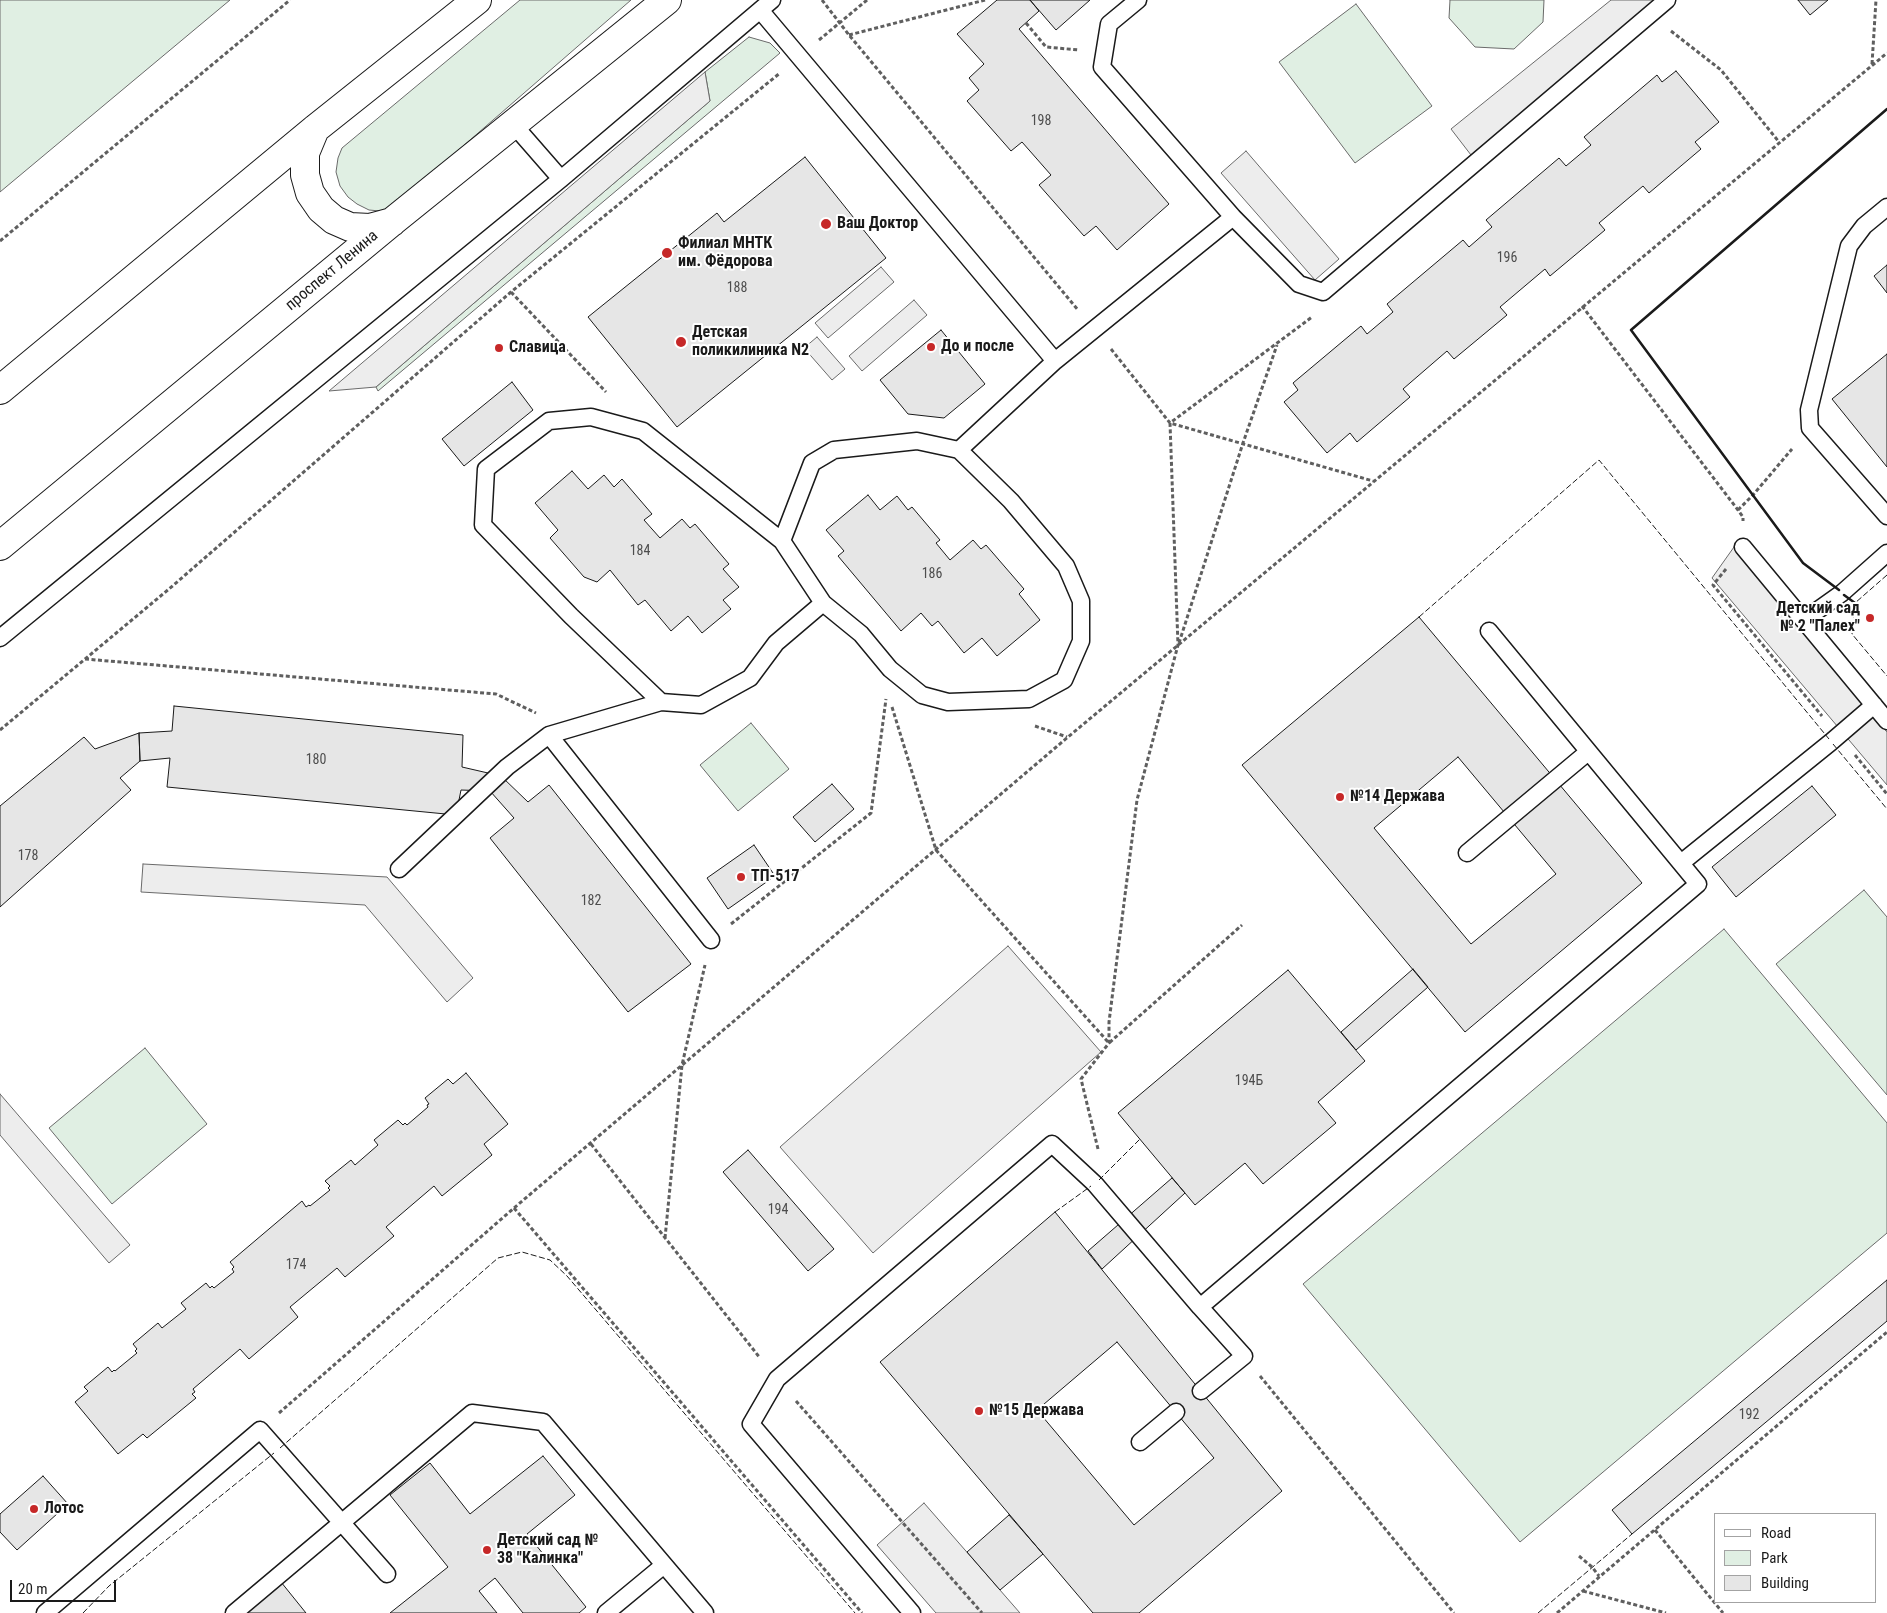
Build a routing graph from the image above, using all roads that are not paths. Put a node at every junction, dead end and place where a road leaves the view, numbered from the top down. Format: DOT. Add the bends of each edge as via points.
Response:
graph roads {
  1 [pos="477,0"];
  2 [pos="667,0"];
  3 [pos="1138,0"];
  4 [pos="1667,0"];
  5 [pos="766,5"];
  6 [pos="513,124"];
  7 [pos="315,129"];
  8 [pos="561,179"];
  9 [pos="1887,207"];
  10 [pos="1233,217"];
  11 [pos="393,221"];
  12 [pos="1055,361"];
  13 [pos="0,390"];
  14 [pos="958,450"];
  15 [pos="1887,516"];
  16 [pos="782,541"];
  17 [pos="0,546"];
  18 [pos="1743,547"];
  19 [pos="1887,553"];
  20 [pos="823,604"];
  21 [pos="1804,620"];
  22 [pos="1489,631"];
  23 [pos="0,638"];
  24 [pos="661,702"];
  25 [pos="1874,705"];
  26 [pos="1887,721"];
  27 [pos="549,735"];
  28 [pos="1588,752"];
  29 [pos="1467,852"];
  30 [pos="1681,863"];
  31 [pos="399,869"];
  32 [pos="711,940"];
  33 [pos="1200,1307"];
  34 [pos="1201,1391"];
  35 [pos="1176,1412"];
  36 [pos="1140,1442"];
  37 [pos="341,1523"];
  38 [pos="664,1564"];
  39 [pos="387,1574"];
  40 [pos="45,1613"];
  41 [pos="234,1613"];
  42 [pos="606,1613"];
  43 [pos="705,1613"];
  44 [pos="912,1613"];
  1 -- 7 [label="main road"];
  2 -- 6 [label="main road, проспект Ленина"];
  3 -- 10 [label="lane" via="1110,24 1102,67"];
  4 -- 10 [label="lane" via="1324,292 1299,284"];
  5 -- 8 [label="lane"];
  5 -- 12 [label="lane" via="799,57"];
  6 -- 8 [label="lane"];
  6 -- 11 [label="main road, проспект Ленина"];
  7 -- 11 [label="main road" via="305,153 305,175 310,193 321,209 350,227 370,228"];
  7 -- 13 [label="main road"];
  8 -- 23 [label="lane"];
  9 -- 15 [label="lane" via="1864,226 1849,246 1809,410 1810,428"];
  10 -- 12 [label="lane"];
  11 -- 17 [label="main road, проспект Ленина"];
  12 -- 14 [label="lane"];
  14 -- 16 [label="lane" via="917,441 834,450 812,463"];
  14 -- 20 [label="lane" via="1011,501 1066,566 1081,601 1081,641 1064,680 1029,699 948,702 922,695 890,669 861,634"];
  16 -- 20 [label="lane"];
  16 -- 24 [label="lane" via="643,431 591,417 549,421 486,469 483,525"];
  18 -- 21 [label="lane"];
  19 -- 21 [label="lane" via="1842,593"];
  20 -- 24 [label="lane" via="776,643 750,678 702,705"];
  21 -- 25 [label="lane"];
  22 -- 28 [label="lane"];
  24 -- 27 [label="lane"];
  25 -- 26 [label="lane"];
  25 -- 30 [label="lane"];
  27 -- 31 [label="lane" via="508,767"];
  27 -- 32 [label="lane"];
  28 -- 29 [label="lane"];
  28 -- 30 [label="lane"];
  30 -- 33 [label="lane" via="1698,884"];
  33 -- 34 [label="lane" via="1244,1356"];
  33 -- 44 [label="lane" via="1086,1174 1052,1144 777,1379 751,1424"];
  35 -- 36 [label="lane"];
  37 -- 38 [label="lane" via="472,1414 543,1422"];
  37 -- 39 [label="lane"];
  37 -- 40 [label="lane" via="260,1430"];
  37 -- 41 [label="lane"];
  38 -- 42 [label="lane"];
  38 -- 43 [label="lane"];
}
